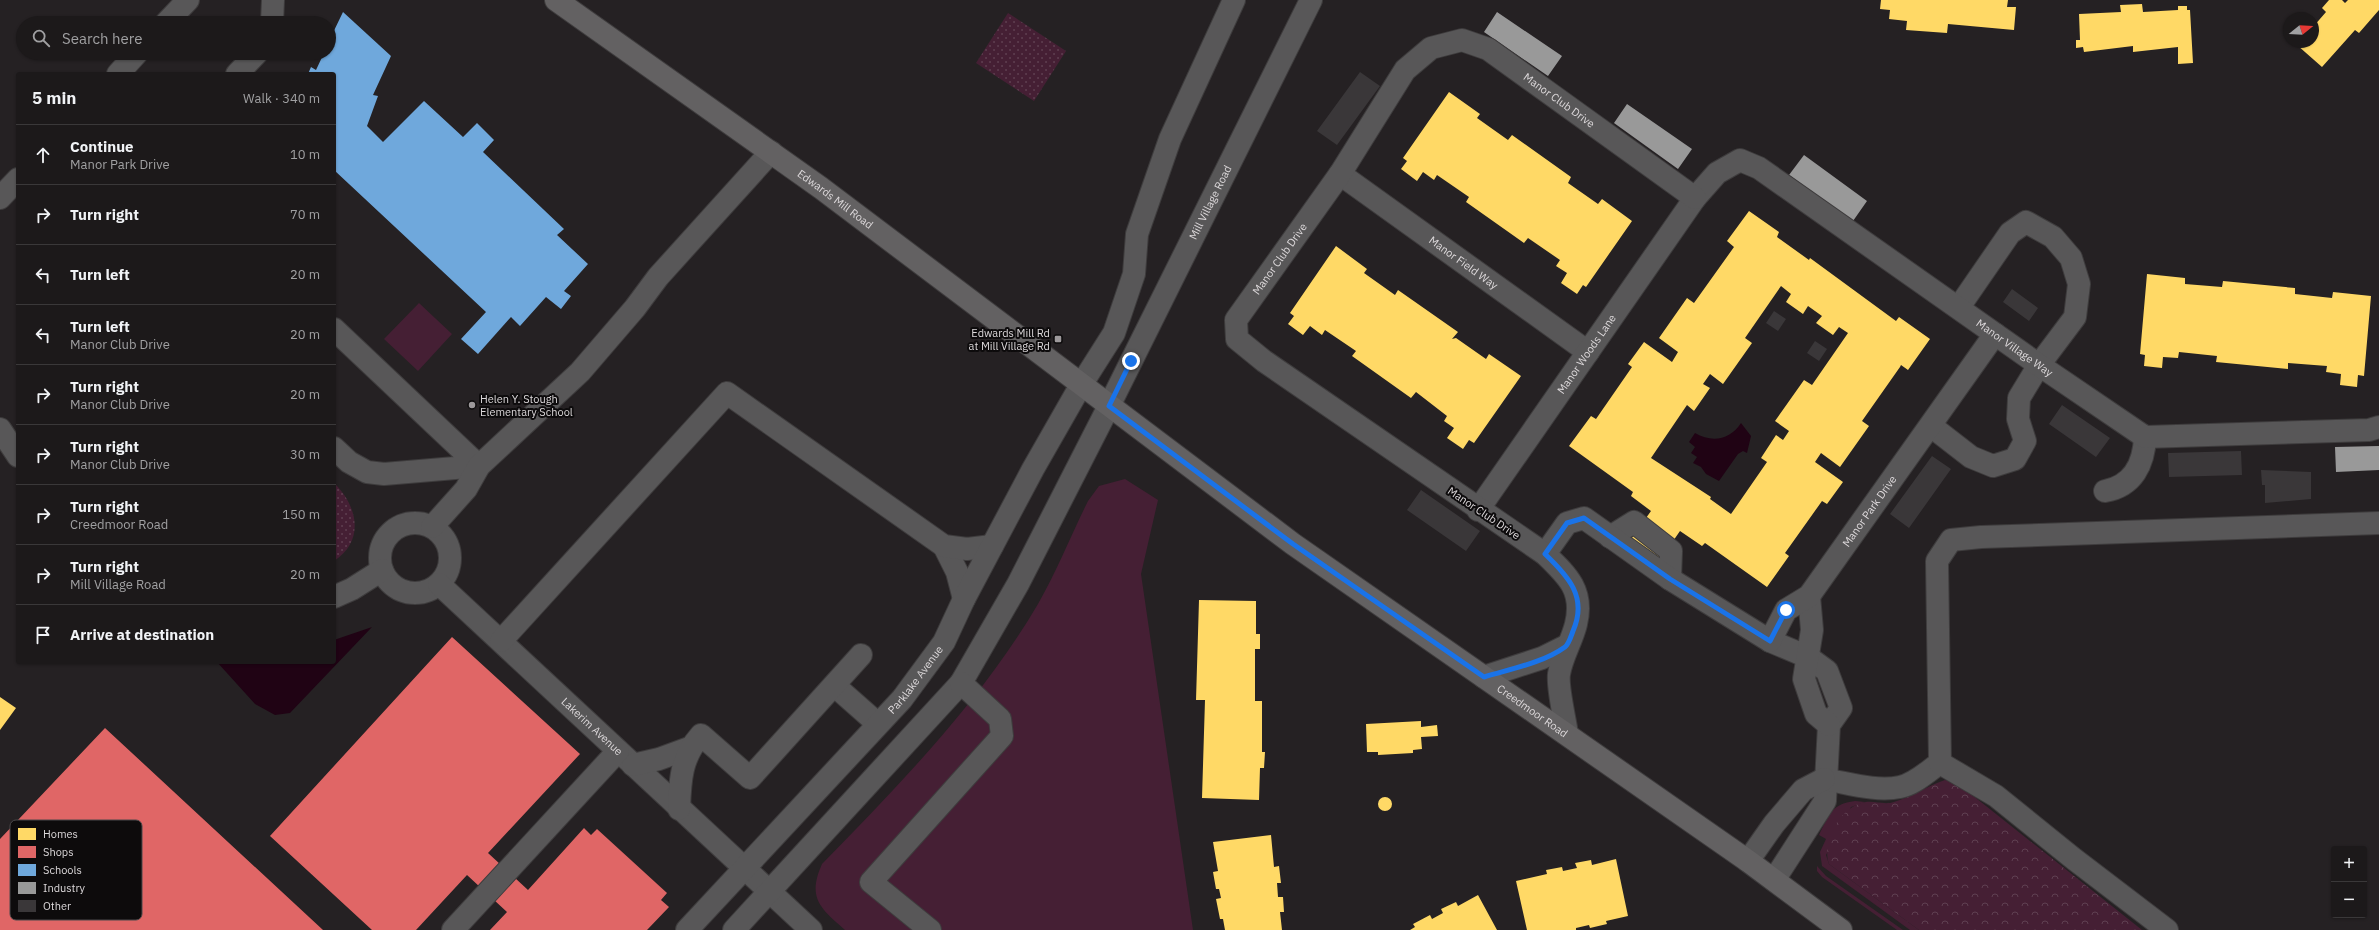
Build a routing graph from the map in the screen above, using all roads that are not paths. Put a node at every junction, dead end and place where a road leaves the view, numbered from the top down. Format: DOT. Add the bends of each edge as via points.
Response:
graph roads {
  1 [pos="188,0"];
  2 [pos="273,0"];
  3 [pos="556,0"];
  4 [pos="1234,0"];
  5 [pos="1311,0"];
  6 [pos="173,16"];
  7 [pos="272,16"];
  8 [pos="131,60"];
  9 [pos="250,60"];
  10 [pos="120,72"];
  11 [pos="239,72"];
  12 [pos="771,152"];
  13 [pos="1340,174"];
  14 [pos="16,181"];
  15 [pos="0,198"];
  16 [pos="1695,198"];
  17 [pos="1959,307"];
  18 [pos="336,331"];
  19 [pos="1994,334"];
  20 [pos="1588,352"];
  21 [pos="2038,365"];
  22 [pos="1081,385"];
  23 [pos="1109,406"];
  24 [pos="1931,426"];
  25 [pos="2379,427"];
  26 [pos="0,430"];
  27 [pos="2145,437"];
  28 [pos="336,450"];
  29 [pos="16,453"];
  30 [pos="479,466"];
  31 [pos="2105,491"];
  32 [pos="1478,510"];
  33 [pos="2379,523"];
  34 [pos="432,527"];
  35 [pos="944,546"];
  36 [pos="992,546"];
  37 [pos="1545,554"];
  38 [pos="382,570"];
  39 [pos="439,584"];
  40 [pos="336,596"];
  41 [pos="1809,596"];
  42 [pos="964,599"];
  43 [pos="501,641"];
  44 [pos="1770,641"];
  45 [pos="1566,646"];
  46 [pos="861,656"];
  47 [pos="1808,657"];
  48 [pos="1484,677"];
  49 [pos="960,683"];
  50 [pos="835,686"];
  51 [pos="878,724"];
  52 [pos="1567,734"];
  53 [pos="689,748"];
  54 [pos="625,758"];
  55 [pos="1940,763"];
  56 [pos="1824,779"];
  57 [pos="679,809"];
  58 [pos="1748,860"];
  59 [pos="744,869"];
  60 [pos="1774,880"];
  61 [pos="768,892"];
  62 [pos="453,930"];
  63 [pos="687,930"];
  64 [pos="734,930"];
  65 [pos="811,930"];
  66 [pos="930,930"];
  67 [pos="1841,930"];
  68 [pos="2167,930"];
  1 -- 6 [label="street"];
  2 -- 7 [label="street"];
  3 -- 12 [label="main road, Edwards Mill Road"];
  4 -- 22 [label="street" via="1170,139 1137,234 1134,274 1114,333"];
  5 -- 23 [label="street, Mill Village Road"];
  8 -- 10 [label="street"];
  9 -- 11 [label="street"];
  12 -- 22 [label="main road, Edwards Mill Road"];
  12 -- 30 [label="street" via="658,277 580,372"];
  13 -- 16 [label="street, Manor Club Drive" via="1405,70 1431,48 1462,40 1488,49"];
  13 -- 20 [label="street, Manor Field Way"];
  13 -- 32 [label="street, Manor Club Drive" via="1236,320 1238,339 1264,361"];
  14 -- 15 [label="street"];
  16 -- 17 [label="street, Manor Village Way" via="1717,173 1740,160 1759,168"];
  16 -- 20 [label="street, Manor Woods Lane"];
  17 -- 19 [label="street, Manor Village Way"];
  17 -- 21 [label="street" via="2010,233 2026,222 2053,237 2071,258 2078,284 2075,317"];
  18 -- 30 [label="street"];
  19 -- 21 [label="street, Manor Village Way"];
  19 -- 24 [label="street, Manor Park Drive"];
  20 -- 32 [label="street, Manor Woods Lane"];
  21 -- 24 [label="street" via="2019,398 2018,419 2025,441 2015,459 1993,466 1971,457"];
  21 -- 27 [label="street, Manor Village Way"];
  22 -- 23 [label="main road, Edwards Mill Road"];
  22 -- 36 [label="street, Parklake Avenue"];
  23 -- 48 [label="main road, Creedmoor Road" via="1293,544"];
  23 -- 49 [label="street" via="1018,584"];
  24 -- 41 [label="street, Manor Park Drive"];
  25 -- 27 [label="street" via="2369,430"];
  26 -- 29 [label="street"];
  27 -- 31 [label="street" via="2144,455 2132,475 2119,488"];
  28 -- 30 [label="street" via="349,462 367,472 384,474"];
  30 -- 34 [label="street" via="466,489"];
  32 -- 37 [label="street, Manor Club Drive"];
  33 -- 55 [label="street" via="1951,540 1937,561"];
  34 -- 38 [label="street" via="422,523 411,523 401,525 392,531 381,549"];
  34 -- 39 [label="street" via="445,540 450,558 445,576"];
  35 -- 36 [label="street" via="967,549"];
  35 -- 42 [label="street" via="957,572"];
  35 -- 43 [label="street" via="727,392"];
  36 -- 42 [label="street, Parklake Avenue"];
  37 -- 44 [label="street" via="1567,523 1584,518 1610,537 1634,522 1671,551 1670,579"];
  37 -- 45 [label="street, Manor Club Drive" via="1564,572 1578,594 1576,625"];
  38 -- 39 [label="street" via="392,584 407,593 430,590"];
  38 -- 40 [label="street" via="352,590"];
  39 -- 43 [label="street, Lakerim Avenue"];
  41 -- 44 [label="street, Manor Park Drive" via="1786,610"];
  41 -- 47 [label="street" via="1812,630"];
  42 -- 51 [label="street, Parklake Avenue" via="944,642 902,699"];
  43 -- 54 [label="street, Lakerim Avenue"];
  44 -- 47 [label="street"];
  45 -- 48 [label="street" via="1542,658"];
  45 -- 52 [label="street, Manor Club Drive" via="1559,675"];
  46 -- 50 [label="street"];
  47 -- 56 [label="street" via="1804,679 1816,714 1829,725"];
  48 -- 52 [label="main road, Creedmoor Road"];
  49 -- 61 [label="street"];
  49 -- 66 [label="street" via="1000,719 1002,736 872,882"];
  50 -- 51 [label="street"];
  50 -- 53 [label="street" via="750,778 701,735"];
  51 -- 59 [label="street, Parklake Avenue"];
  52 -- 58 [label="main road, Creedmoor Road"];
  53 -- 54 [label="street" via="659,759"];
  53 -- 57 [label="street" via="680,783"];
  54 -- 57 [label="street, Lakerim Avenue"];
  54 -- 62 [label="street"];
  55 -- 56 [label="street" via="1920,778 1901,787 1879,788"];
  55 -- 68 [label="street" via="1996,796"];
  56 -- 58 [label="street" via="1803,790"];
  56 -- 60 [label="street" via="1825,801"];
  57 -- 59 [label="street, Lakerim Avenue"];
  58 -- 60 [label="main road, Creedmoor Road"];
  59 -- 61 [label="street"];
  59 -- 63 [label="street, Parklake Avenue"];
  60 -- 67 [label="main road, Creedmoor Road"];
  61 -- 64 [label="street"];
  61 -- 65 [label="street"];
}
